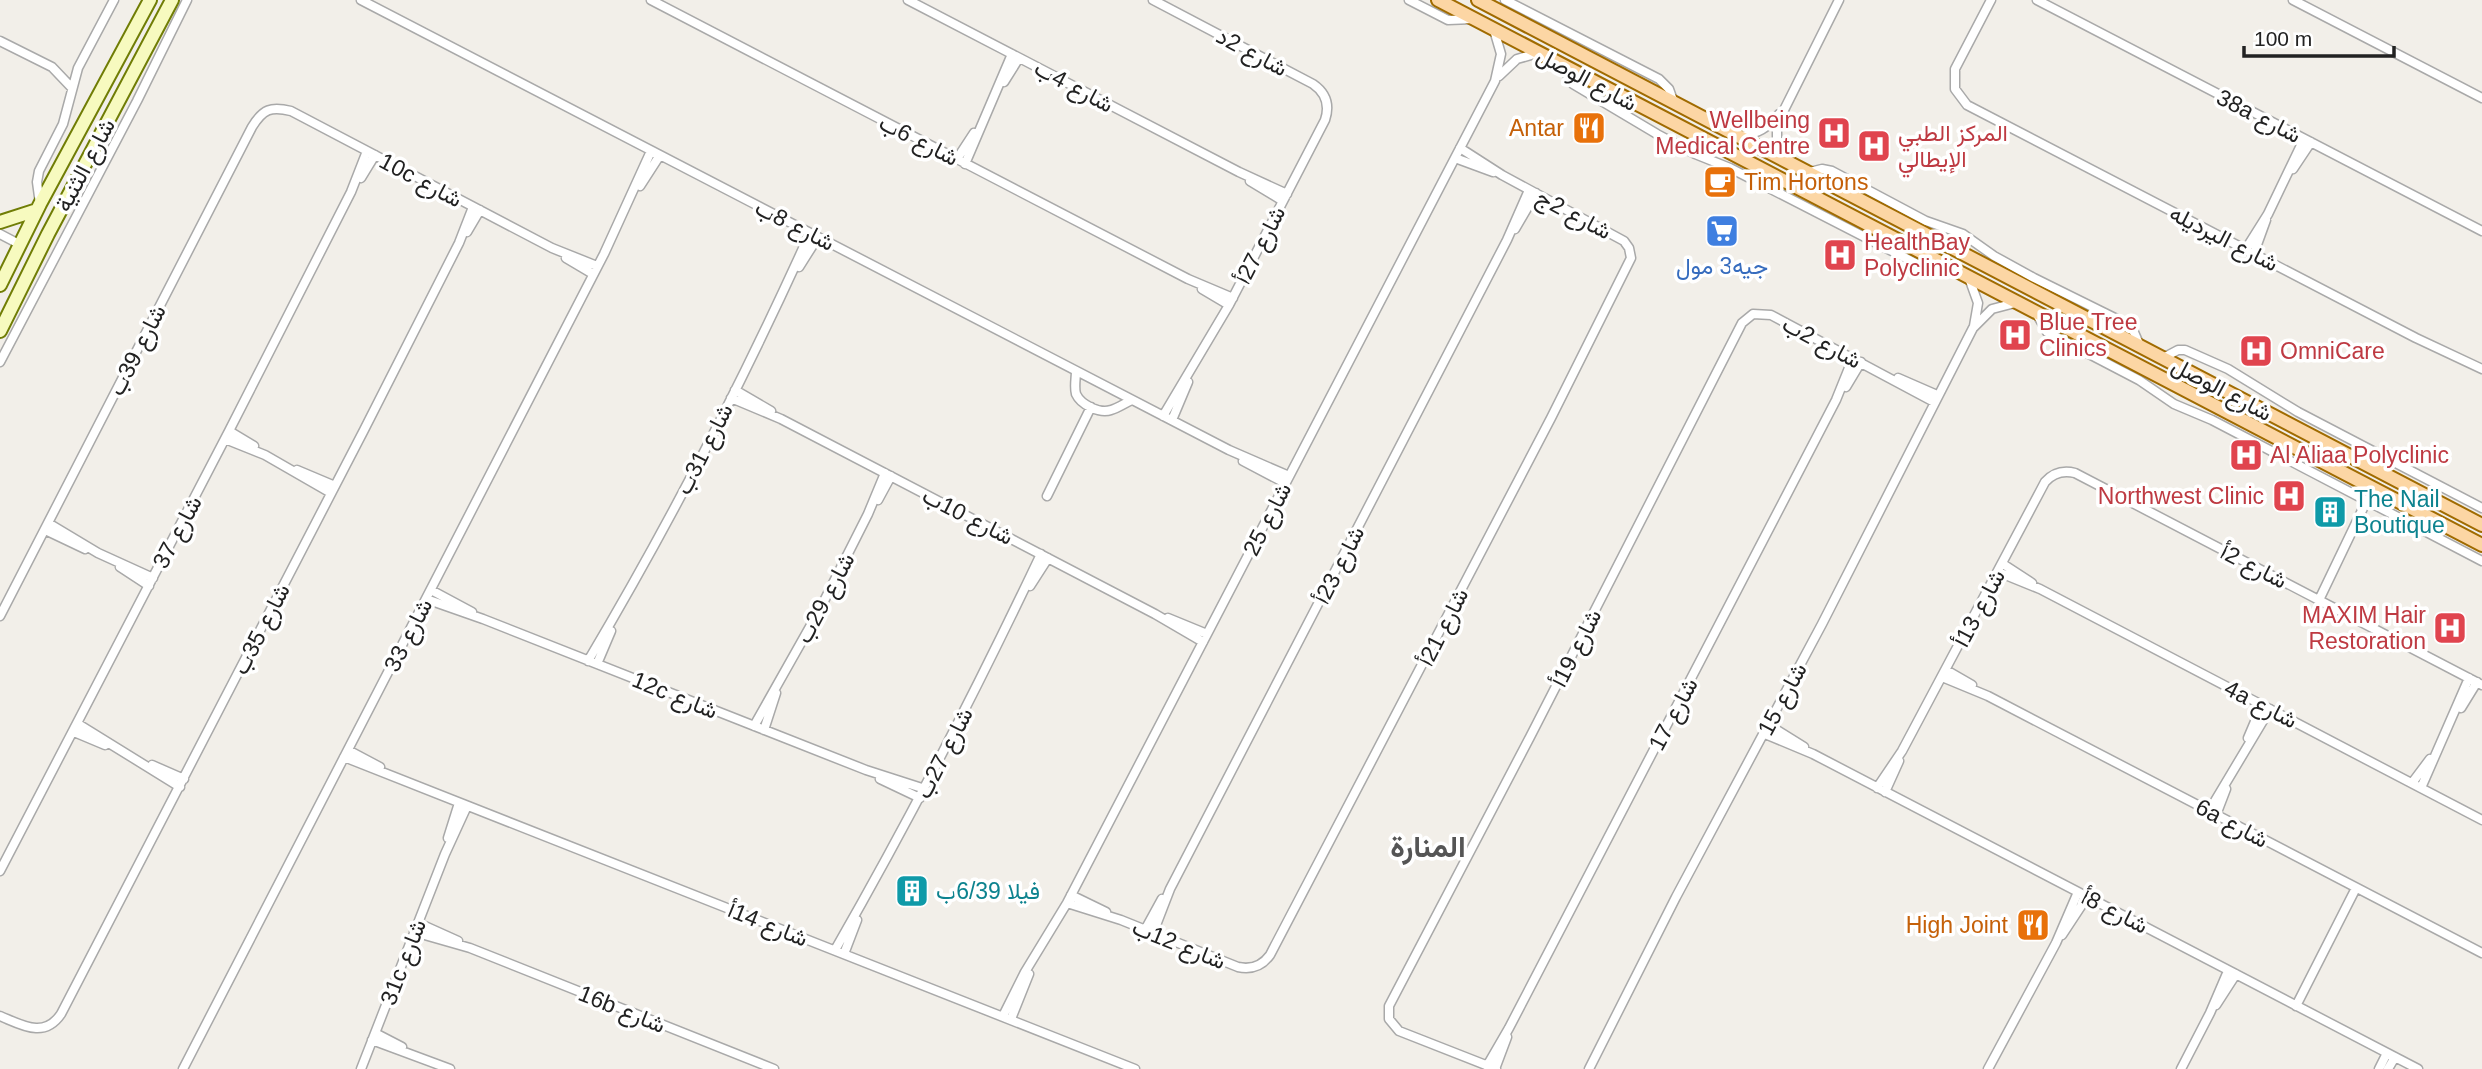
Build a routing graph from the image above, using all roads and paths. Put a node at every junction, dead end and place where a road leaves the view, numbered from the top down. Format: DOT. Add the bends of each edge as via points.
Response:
graph roads {
  1 [pos="114,0"];
  2 [pos="150,0"];
  3 [pos="157,0"];
  4 [pos="172,0"];
  5 [pos="187,0"];
  6 [pos="361,0"];
  7 [pos="908,0"];
  8 [pos="1153,0"];
  9 [pos="1409,0"];
  10 [pos="1438,0"];
  11 [pos="1478,0"];
  12 [pos="1505,0"];
  13 [pos="1839,0"];
  14 [pos="1992,0"];
  15 [pos="2037,0"];
  16 [pos="2292,0"];
  17 [pos="657,1"];
  18 [pos="1473,19"];
  19 [pos="1494,30"];
  20 [pos="151,40"];
  21 [pos="0,41"];
  22 [pos="1538,53"];
  23 [pos="1016,56"];
  24 [pos="52,67"];
  25 [pos="78,68"];
  26 [pos="1495,81"];
  27 [pos="72,88"];
  28 [pos="2482,98"];
  29 [pos="1674,103"];
  30 [pos="1783,109"];
  31 [pos="291,111"];
  32 [pos="1325,120"];
  33 [pos="1736,136"];
  34 [pos="2307,141"];
  35 [pos="1460,148"];
  36 [pos="371,153"];
  37 [pos="655,153"];
  38 [pos="1455,158"];
  39 [pos="961,161"];
  40 [pos="1785,161"];
  41 [pos="1502,175"];
  42 [pos="1532,191"];
  43 [pos="1285,198"];
  44 [pos="38,207"];
  45 [pos="477,208"];
  46 [pos="0,222"];
  47 [pos="2482,231"];
  48 [pos="0,234"];
  49 [pos="814,235"];
  50 [pos="19,244"];
  51 [pos="2250,251"];
  52 [pos="1630,264"];
  53 [pos="595,270"];
  54 [pos="1968,277"];
  55 [pos="0,285"];
  56 [pos="1231,302"];
  57 [pos="2018,303"];
  58 [pos="2035,311"];
  59 [pos="0,313"];
  60 [pos="1771,315"];
  61 [pos="1973,328"];
  62 [pos="0,331"];
  63 [pos="2163,359"];
  64 [pos="1857,360"];
  65 [pos="0,362"];
  66 [pos="2482,369"];
  67 [pos="1076,371"];
  68 [pos="733,394"];
  69 [pos="1935,399"];
  70 [pos="1132,400"];
  71 [pos="1091,407"];
  72 [pos="1168,418"];
  73 [pos="227,435"];
  74 [pos="2062,472"];
  75 [pos="888,475"];
  76 [pos="1287,480"];
  77 [pos="333,490"];
  78 [pos="1047,496"];
  79 [pos="2366,502"];
  80 [pos="2482,508"];
  81 [pos="2482,525"];
  82 [pos="47,526"];
  83 [pos="2482,545"];
  84 [pos="1045,556"];
  85 [pos="2482,561"];
  86 [pos="2000,568"];
  87 [pos="151,582"];
  88 [pos="431,590"];
  89 [pos="426,599"];
  90 [pos="2319,600"];
  91 [pos="0,616"];
  92 [pos="615,618"];
  93 [pos="483,619"];
  94 [pos="1205,638"];
  95 [pos="588,661"];
  96 [pos="597,664"];
  97 [pos="1944,674"];
  98 [pos="780,681"];
  99 [pos="2476,682"];
  100 [pos="2266,707"];
  101 [pos="754,726"];
  102 [pos="76,728"];
  103 [pos="1767,729"];
  104 [pos="764,730"];
  105 [pos="2437,751"];
  106 [pos="346,754"];
  107 [pos="866,770"];
  108 [pos="182,783"];
  109 [pos="2412,783"];
  110 [pos="2421,788"];
  111 [pos="925,789"];
  112 [pos="1881,790"];
  113 [pos="920,798"];
  114 [pos="463,804"];
  115 [pos="2213,813"];
  116 [pos="2482,820"];
  117 [pos="0,871"];
  118 [pos="2356,888"];
  119 [pos="2078,892"];
  120 [pos="2087,897"];
  121 [pos="1069,899"];
  122 [pos="418,923"];
  123 [pos="414,932"];
  124 [pos="1149,932"];
  125 [pos="2056,943"];
  126 [pos="470,948"];
  127 [pos="840,952"];
  128 [pos="2482,953"];
  129 [pos="1238,967"];
  130 [pos="2232,973"];
  131 [pos="2296,1006"];
  132 [pos="0,1016"];
  133 [pos="1007,1018"];
  134 [pos="373,1036"];
  135 [pos="2391,1055"];
  136 [pos="1492,1068"];
  137 [pos="183,1069"];
  138 [pos="360,1069"];
  139 [pos="450,1069"];
  140 [pos="774,1069"];
  141 [pos="1136,1069"];
  142 [pos="1589,1069"];
  143 [pos="1988,1069"];
  144 [pos="2181,1069"];
  145 [pos="2379,1069"];
  146 [pos="2388,1069"];
  147 [pos="2418,1069"];
  1 -- 25 [label="street"];
  2 -- 44 [label="main road, شارع الثنية"];
  3 -- 20 [label="main road" via="141,36 143,41"];
  4 -- 20 [label="main road, شارع الثنية"];
  5 -- 65 [label="street"];
  6 -- 37 [label="street, شارع 8ب"];
  7 -- 23 [label="street, شارع 4ب"];
  8 -- 32 [label="street, شارع 2د" via="1318,87 1327,101"];
  9 -- 18 [label="street" via="1448,20"];
  10 -- 18 [label="main road, شارع الوصل"];
  11 -- 29 [label="main road, شارع الوصل"];
  12 -- 29 [label="street" via="1659,79"];
  13 -- 30 [label="street"];
  14 -- 51 [label="street, شارع اليرديله" via="1955,69 1955,89 1967,104"];
  15 -- 34 [label="street, 38a شارع"];
  16 -- 28 [label="street"];
  17 -- 39 [label="street, شارع 6ب"];
  18 -- 19 [label="main road, شارع الوصل"];
  19 -- 22 [label="main road, شارع الوصل"];
  19 -- 26 [label="street, شارع 25" via="1501,54"];
  20 -- 62 [label="main road, شارع الثنية"];
  21 -- 24 [label="street"];
  22 -- 26 [label="street, شارع 25" via="1513,62"];
  22 -- 54 [label="main road, شارع الوصل"];
  23 -- 39 [label="street"];
  23 -- 43 [label="street, شارع 4ب"];
  24 -- 25 [label="street"];
  24 -- 27 [label="street"];
  25 -- 27 [label="street"];
  26 -- 35 [label="street, شارع 25"];
  27 -- 44 [label="street" via="63,124 37,175"];
  29 -- 33 [label="main road, شارع الوصل"];
  30 -- 33 [label="street" via="1764,129"];
  30 -- 40 [label="street" via="1776,134"];
  31 -- 36 [label="street, 10c شارع"];
  31 -- 82 [label="street, شارع 39ب" via="265,110 252,127"];
  32 -- 43 [label="street, شارع 27أ"];
  33 -- 40 [label="main road, شارع الوصل"];
  34 -- 47 [label="street, 38a شارع"];
  34 -- 51 [label="street"];
  35 -- 38 [label="street, شارع 25"];
  35 -- 41 [label="street, شارع 2ج"];
  36 -- 45 [label="street, 10c شارع"];
  36 -- 73 [label="street, شارع 37"];
  37 -- 49 [label="street, شارع 8ب"];
  37 -- 53 [label="street, شارع 33"];
  38 -- 41 [label="street, شارع 2ج"];
  38 -- 76 [label="street, شارع 25"];
  39 -- 56 [label="street, شارع 6ب"];
  40 -- 63 [label="main road, شارع الوصل"];
  41 -- 42 [label="street, شارع 2ج"];
  42 -- 52 [label="street, شارع 2ج" via="1625,241"];
  42 -- 124 [label="street, شارع 23أ"];
  43 -- 56 [label="street, شارع 27أ"];
  44 -- 46 [label="main road"];
  44 -- 50 [label="main road, شارع الثنية"];
  45 -- 53 [label="street, 10c شارع"];
  45 -- 77 [label="street, شارع 35ب"];
  48 -- 50 [label="street"];
  49 -- 67 [label="street, شارع 8ب"];
  49 -- 68 [label="street, شارع 31ب"];
  50 -- 55 [label="main road, شارع الثنية"];
  50 -- 59 [label="main road" via="27,248 28,256"];
  51 -- 66 [label="street, شارع اليرديله"];
  52 -- 129 [label="street, شارع 21أ" via="1270,955 1259,966"];
  53 -- 88 [label="street, شارع 33"];
  54 -- 57 [label="main road, شارع الوصل"];
  54 -- 61 [label="street, شارع 15" via="1978,303"];
  56 -- 72 [label="street, شارع 27أ"];
  57 -- 58 [label="main road, شارع الوصل"];
  57 -- 61 [label="street, شارع 15" via="1992,309"];
  58 -- 79 [label="street" via="2046,332 2139,380 2174,404"];
  58 -- 83 [label="main road, شارع الوصل"];
  60 -- 64 [label="street, شارع 2ب"];
  60 -- 136 [label="street, شارع 19أ" via="1753,314 1742,323 1391,1000 1390,1019 1399,1031"];
  61 -- 69 [label="street, شارع 15"];
  63 -- 80 [label="street" via="2185,350 2228,369 2289,408"];
  63 -- 81 [label="main road, شارع الوصل"];
  64 -- 69 [label="street, شارع 2ب"];
  64 -- 136 [label="street, شارع 17"];
  67 -- 70 [label="street, شارع 8ب"];
  67 -- 71 [label="street" via="1076,394"];
  68 -- 75 [label="street, شارع 10ب"];
  68 -- 92 [label="street, شارع 31ب"];
  69 -- 103 [label="street, شارع 15"];
  70 -- 71 [label="street" via="1109,411"];
  70 -- 72 [label="street, شارع 8ب"];
  71 -- 78 [label="street"];
  72 -- 76 [label="street, شارع 8ب"];
  73 -- 77 [label="street"];
  73 -- 87 [label="street, شارع 37"];
  74 -- 86 [label="street, شارع 13أ" via="2045,482"];
  74 -- 90 [label="street, شارع 2أ" via="2075,473"];
  75 -- 84 [label="street, شارع 10ب"];
  75 -- 98 [label="street, شارع 29ب"];
  76 -- 94 [label="street, شارع 25"];
  77 -- 108 [label="street, شارع 35ب"];
  79 -- 85 [label="street"];
  79 -- 90 [label="street"];
  82 -- 87 [label="street"];
  82 -- 91 [label="street, شارع 39ب"];
  84 -- 94 [label="street, شارع 10ب"];
  84 -- 111 [label="street, شارع 27ب"];
  86 -- 97 [label="street, شارع 13أ"];
  86 -- 100 [label="street, 4a شارع"];
  87 -- 102 [label="street, شارع 37"];
  88 -- 89 [label="street, شارع 33"];
  88 -- 93 [label="street, 12c شارع"];
  89 -- 93 [label="street, 12c شارع"];
  89 -- 106 [label="street, شارع 33"];
  90 -- 99 [label="street, شارع 2أ"];
  92 -- 95 [label="street, شارع 31ب"];
  92 -- 96 [label="street, شارع 31ب"];
  93 -- 95 [label="street, 12c شارع"];
  94 -- 121 [label="street, شارع 25"];
  95 -- 96 [label="street, 12c شارع"];
  96 -- 101 [label="street, 12c شارع"];
  97 -- 112 [label="street, شارع 13أ"];
  97 -- 115 [label="street, 6a شارع"];
  98 -- 101 [label="street, شارع 29ب"];
  98 -- 104 [label="street, شارع 29ب"];
  99 -- 105 [label="street"];
  100 -- 109 [label="street, 4a شارع"];
  100 -- 115 [label="street"];
  101 -- 104 [label="street, 12c شارع"];
  102 -- 108 [label="street"];
  102 -- 117 [label="street, شارع 37"];
  103 -- 112 [label="street, شارع 8أ"];
  103 -- 142 [label="street, شارع 15"];
  104 -- 107 [label="street, 12c شارع"];
  105 -- 109 [label="street"];
  105 -- 110 [label="street"];
  106 -- 114 [label="street, شارع 14أ"];
  106 -- 137 [label="street, شارع 33"];
  107 -- 111 [label="street, 12c شارع"];
  107 -- 113 [label="street, 12c شارع"];
  108 -- 132 [label="street, شارع 35ب" via="61,1014 51,1025 37,1029"];
  109 -- 110 [label="street, 4a شارع"];
  110 -- 116 [label="street, 4a شارع"];
  111 -- 113 [label="street, شارع 27ب"];
  112 -- 119 [label="street, شارع 8أ"];
  113 -- 127 [label="street, شارع 27ب"];
  114 -- 122 [label="street, 31c شارع"];
  114 -- 127 [label="street, شارع 14أ"];
  115 -- 118 [label="street, 6a شارع"];
  118 -- 128 [label="street, 6a شارع"];
  118 -- 131 [label="street"];
  119 -- 120 [label="street, شارع 8أ"];
  119 -- 125 [label="street"];
  120 -- 125 [label="street"];
  120 -- 130 [label="street, شارع 8أ"];
  121 -- 124 [label="street, شارع 12ب"];
  121 -- 133 [label="street, شارع 25"];
  122 -- 123 [label="street, 31c شارع"];
  122 -- 126 [label="street, 16b شارع"];
  123 -- 126 [label="street, 16b شارع"];
  123 -- 134 [label="street, 31c شارع"];
  124 -- 129 [label="street, شارع 12ب"];
  125 -- 143 [label="street"];
  126 -- 140 [label="street, 16b شارع"];
  127 -- 133 [label="street, شارع 14أ"];
  130 -- 131 [label="street, شارع 8أ"];
  130 -- 144 [label="street"];
  131 -- 135 [label="street, شارع 8أ"];
  133 -- 141 [label="street, شارع 14أ"];
  134 -- 138 [label="street, 31c شارع"];
  134 -- 139 [label="street"];
  135 -- 145 [label="street"];
  135 -- 146 [label="street"];
  135 -- 147 [label="street, شارع 8أ"];
}
